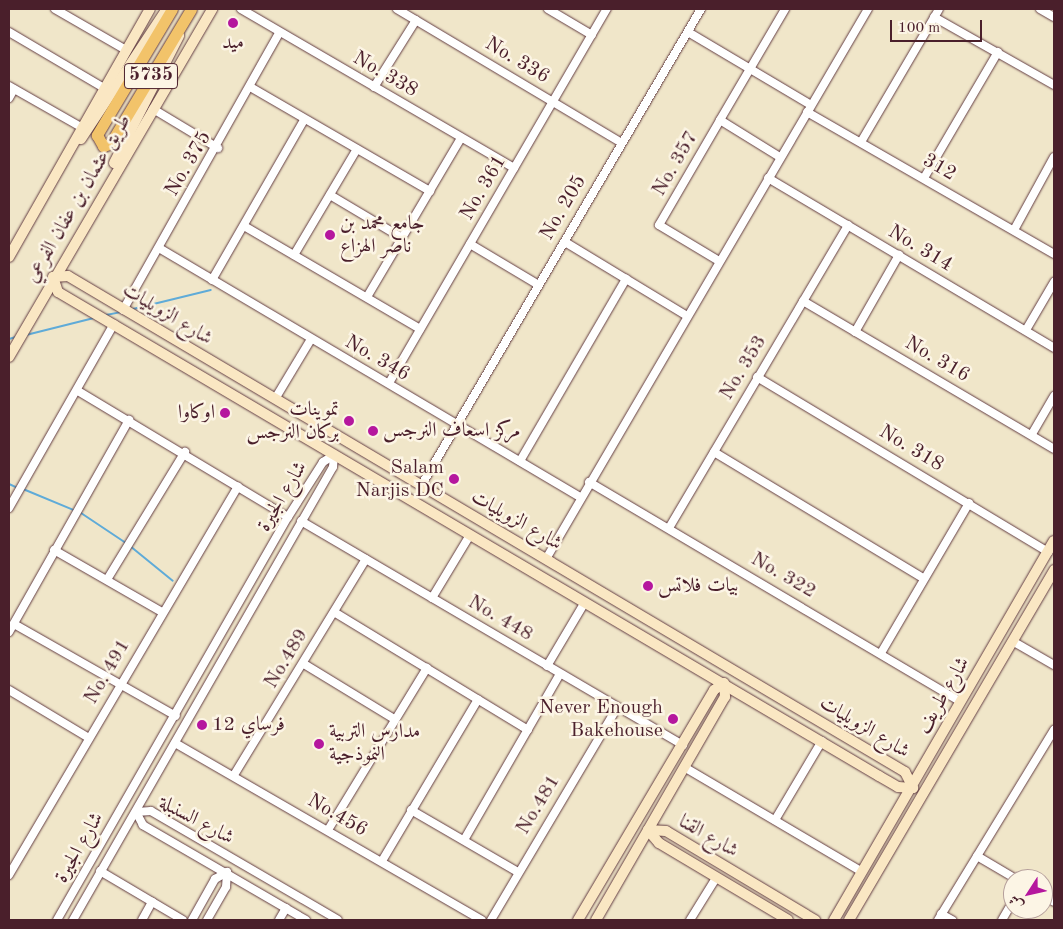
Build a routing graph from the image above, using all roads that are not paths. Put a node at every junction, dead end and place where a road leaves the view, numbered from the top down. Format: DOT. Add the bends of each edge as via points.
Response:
graph roads {
  1 [pos="57,9"];
  2 [pos="150,9"];
  3 [pos="167,9"];
  4 [pos="172,9"];
  5 [pos="212,9"];
  6 [pos="242,9"];
  7 [pos="397,9"];
  8 [pos="548,9"];
  9 [pos="607,9"];
  10 [pos="701,9"];
  11 [pos="784,9"];
  12 [pos="868,9"];
  13 [pos="939,9"];
  14 [pos="1040,9"];
  15 [pos="190,11"];
  16 [pos="934,17"];
  17 [pos="1054,17"];
  18 [pos="416,20"];
  19 [pos="9,32"];
  20 [pos="688,32"];
  21 [pos="279,33"];
  22 [pos="592,35"];
  23 [pos="126,50"];
  24 [pos="998,52"];
  25 [pos="750,68"];
  26 [pos="1054,85"];
  27 [pos="11,87"];
  28 [pos="374,87"];
  29 [pos="104,88"];
  30 [pos="252,88"];
  31 [pos="9,98"];
  32 [pos="553,102"];
  33 [pos="809,108"];
  34 [pos="153,109"];
  35 [pos="304,120"];
  36 [pos="720,120"];
  37 [pos="81,127"];
  38 [pos="461,138"];
  39 [pos="620,142"];
  40 [pos="861,142"];
  41 [pos="218,148"];
  42 [pos="357,149"];
  43 [pos="780,157"];
  44 [pos="1054,157"];
  45 [pos="514,168"];
  46 [pos="768,178"];
  47 [pos="924,178"];
  48 [pos="44,190"];
  49 [pos="430,191"];
  50 [pos="330,196"];
  51 [pos="848,225"];
  52 [pos="244,226"];
  53 [pos="83,230"];
  54 [pos="1014,230"];
  55 [pos="402,238"];
  56 [pos="564,242"];
  57 [pos="470,244"];
  58 [pos="159,248"];
  59 [pos="10,253"];
  60 [pos="1054,254"];
  61 [pos="294,255"];
  62 [pos="899,255"];
  63 [pos="719,260"];
  64 [pos="53,277"];
  65 [pos="626,279"];
  66 [pos="212,280"];
  67 [pos="1054,282"];
  68 [pos="537,284"];
  69 [pos="367,297"];
  70 [pos="803,301"];
  71 [pos="122,310"];
  72 [pos="687,316"];
  73 [pos="114,324"];
  74 [pos="420,329"];
  75 [pos="1026,330"];
  76 [pos="855,332"];
  77 [pos="311,339"];
  78 [pos="1054,348"];
  79 [pos="9,356"];
  80 [pos="757,377"];
  81 [pos="389,383"];
  82 [pos="78,391"];
  83 [pos="1054,396"];
  84 [pos="275,399"];
  85 [pos="129,420"];
  86 [pos="456,424"];
  87 [pos="1032,434"];
  88 [pos="1054,449"];
  89 [pos="185,452"];
  90 [pos="714,452"];
  91 [pos="334,455"];
  92 [pos="520,461"];
  93 [pos="589,482"];
  94 [pos="421,486"];
  95 [pos="238,487"];
  96 [pos="580,497"];
  97 [pos="969,502"];
  98 [pos="9,508"];
  99 [pos="288,517"];
  100 [pos="302,521"];
  101 [pos="669,528"];
  102 [pos="470,535"];
  103 [pos="1054,541"];
  104 [pos="54,550"];
  105 [pos="1048,552"];
  106 [pos="366,559"];
  107 [pos="546,559"];
  108 [pos="1053,575"];
  109 [pos="108,578"];
  110 [pos="922,578"];
  111 [pos="432,598"];
  112 [pos="585,602"];
  113 [pos="162,612"];
  114 [pos="334,612"];
  115 [pos="14,624"];
  116 [pos="9,632"];
  117 [pos="1014,642"];
  118 [pos="881,653"];
  119 [pos="304,664"];
  120 [pos="1054,665"];
  121 [pos="547,666"];
  122 [pos="426,668"];
  123 [pos="560,674"];
  124 [pos="120,681"];
  125 [pos="724,683"];
  126 [pos="9,690"];
  127 [pos="478,700"];
  128 [pos="960,701"];
  129 [pos="617,708"];
  130 [pos="176,716"];
  131 [pos="394,719"];
  132 [pos="528,730"];
  133 [pos="1054,732"];
  134 [pos="89,738"];
  135 [pos="822,741"];
  136 [pos="175,743"];
  137 [pos="683,744"];
  138 [pos="684,767"];
  139 [pos="234,775"];
  140 [pos="913,788"];
  141 [pos="411,810"];
  142 [pos="136,812"];
  143 [pos="775,820"];
  144 [pos="328,830"];
  145 [pos="648,830"];
  146 [pos="464,840"];
  147 [pos="977,856"];
  148 [pos="382,861"];
  149 [pos="100,871"];
  150 [pos="1003,871"];
  151 [pos="228,872"];
  152 [pos="518,872"];
  153 [pos="862,872"];
  154 [pos="9,875"];
  155 [pos="716,878"];
  156 [pos="152,902"];
  157 [pos="286,908"];
  158 [pos="776,917"];
  159 [pos="940,917"];
  160 [pos="57,920"];
  161 [pos="73,920"];
  162 [pos="142,920"];
  163 [pos="183,920"];
  164 [pos="192,920"];
  165 [pos="207,920"];
  166 [pos="279,920"];
  167 [pos="306,920"];
  168 [pos="338,920"];
  169 [pos="481,920"];
  170 [pos="491,920"];
  171 [pos="578,920"];
  172 [pos="596,920"];
  173 [pos="690,920"];
  174 [pos="788,920"];
  175 [pos="815,920"];
  176 [pos="834,920"];
  177 [pos="849,920"];
  178 [pos="952,920"];
  1 -- 23 [label="street"];
  2 -- 23 [label="street, طريق عثمان بن عفان الفرعي"];
  3 -- 48 [label="street"];
  4 -- 15 [label="main road, 5735" via="97,135 101,145 110,144"];
  5 -- 34 [label="street, طريق عثمان بن عفان الفرعي"];
  6 -- 21 [label="street, No. 338"];
  7 -- 18 [label="street, No. 336"];
  8 -- 22 [label="street"];
  9 -- 22 [label="street, No. 361"];
  10 -- 20 [label="street, No. 205"];
  11 -- 25 [label="street"];
  12 -- 33 [label="street"];
  13 -- 16 [label="street"];
  14 -- 17 [label="street"];
  15 -- 53 [label="street" via="165,70 107,176"];
  16 -- 24 [label="street"];
  16 -- 40 [label="street"];
  18 -- 28 [label="street"];
  18 -- 32 [label="street, No. 336"];
  19 -- 29 [label="street"];
  20 -- 25 [label="street, 312"];
  20 -- 39 [label="street, No. 205"];
  21 -- 28 [label="street, No. 338"];
  21 -- 30 [label="street, No. 375"];
  22 -- 32 [label="street, No. 361"];
  23 -- 29 [label="street, طريق عثمان بن عفان الفرعي"];
  24 -- 26 [label="street"];
  24 -- 47 [label="street"];
  25 -- 33 [label="street, 312"];
  25 -- 36 [label="street"];
  27 -- 31 [label="street"];
  27 -- 37 [label="street"];
  28 -- 38 [label="street, No. 338"];
  29 -- 37 [label="street, طريق عثمان بن عفان الفرعي"];
  30 -- 35 [label="street"];
  30 -- 41 [label="street, No. 375"];
  32 -- 39 [label="street, No. 336"];
  32 -- 45 [label="street, No. 361"];
  33 -- 40 [label="street, 312"];
  33 -- 43 [label="street"];
  34 -- 41 [label="street"];
  34 -- 53 [label="street, طريق عثمان بن عفان الفرعي"];
  35 -- 42 [label="street"];
  35 -- 52 [label="street"];
  36 -- 43 [label="street, No. 357"];
  36 -- 63 [label="street, No. 357" via="659,225"];
  37 -- 48 [label="street, طريق عثمان بن عفان الفرعي"];
  38 -- 45 [label="street, No. 338"];
  38 -- 49 [label="street"];
  39 -- 56 [label="street, No. 205"];
  40 -- 47 [label="street, 312"];
  41 -- 58 [label="street, No. 375"];
  42 -- 49 [label="street"];
  42 -- 50 [label="street"];
  43 -- 46 [label="street"];
  44 -- 54 [label="street"];
  45 -- 57 [label="street, No. 361"];
  46 -- 51 [label="street, No. 314"];
  46 -- 63 [label="street"];
  47 -- 54 [label="street, 312"];
  48 -- 59 [label="street, طريق عثمان بن عفان الفرعي"];
  49 -- 55 [label="street"];
  50 -- 55 [label="street"];
  50 -- 61 [label="street"];
  51 -- 62 [label="street, No. 314"];
  51 -- 70 [label="street, No. 353"];
  52 -- 61 [label="street"];
  52 -- 66 [label="street"];
  53 -- 64 [label="street, طريق عثمان بن عفان الفرعي"];
  54 -- 60 [label="street, 312"];
  55 -- 69 [label="street"];
  56 -- 65 [label="street"];
  56 -- 68 [label="street, No. 205"];
  57 -- 68 [label="street"];
  57 -- 74 [label="street, No. 361"];
  58 -- 66 [label="street, No. 346"];
  58 -- 71 [label="street, No. 375"];
  61 -- 69 [label="street"];
  62 -- 75 [label="street, No. 314"];
  62 -- 76 [label="street"];
  63 -- 72 [label="street"];
  64 -- 71 [label="street, شارع الزويليات" via="68,276"];
  64 -- 73 [label="street, شارع الزويليات" via="58,292"];
  64 -- 79 [label="street, طريق عثمان بن عفان الفرعي"];
  65 -- 72 [label="street"];
  65 -- 92 [label="street"];
  66 -- 77 [label="street, No. 346"];
  67 -- 75 [label="street"];
  68 -- 86 [label="street, No. 205"];
  69 -- 74 [label="street"];
  70 -- 76 [label="street, No. 316"];
  70 -- 80 [label="street, No. 353"];
  71 -- 84 [label="street, شارع الزويليات"];
  72 -- 93 [label="street"];
  73 -- 82 [label="street"];
  73 -- 91 [label="street, شارع الزويليات"];
  74 -- 81 [label="street, No. 361"];
  75 -- 78 [label="street, No. 314"];
  76 -- 87 [label="street, No. 316"];
  77 -- 81 [label="street, No. 346"];
  77 -- 84 [label="street"];
  80 -- 90 [label="street, No. 353"];
  80 -- 97 [label="street, No. 318"];
  81 -- 86 [label="street, No. 346"];
  82 -- 85 [label="street"];
  82 -- 98 [label="street"];
  83 -- 87 [label="street"];
  84 -- 94 [label="street, شارع الزويليات"];
  85 -- 89 [label="street"];
  85 -- 104 [label="street"];
  86 -- 92 [label="street, No. 346"];
  86 -- 94 [label="street, No. 205"];
  87 -- 88 [label="street, No. 316"];
  89 -- 95 [label="street"];
  89 -- 109 [label="street"];
  90 -- 101 [label="street, No. 353"];
  90 -- 110 [label="street"];
  91 -- 99 [label="street, شارع الجيرة" via="323,462"];
  91 -- 100 [label="street, شارع الجيرة" via="333,468"];
  91 -- 102 [label="street, شارع الزويليات"];
  92 -- 96 [label="street, No. 346"];
  93 -- 96 [label="street"];
  93 -- 101 [label="street, No. 322"];
  94 -- 107 [label="street, شارع الزويليات"];
  95 -- 99 [label="street"];
  95 -- 113 [label="street, No. 491"];
  96 -- 107 [label="street"];
  97 -- 105 [label="street, No. 318"];
  97 -- 110 [label="street"];
  99 -- 130 [label="street, شارع الجيرة"];
  100 -- 106 [label="street, No. 448"];
  100 -- 136 [label="street, شارع الجيرة"];
  101 -- 118 [label="street, No. 322"];
  102 -- 111 [label="street"];
  102 -- 112 [label="street, شارع الزويليات"];
  103 -- 105 [label="street, شارع طريف"];
  104 -- 109 [label="street"];
  104 -- 115 [label="street"];
  105 -- 128 [label="street, شارع طريف"];
  106 -- 111 [label="street, No. 448"];
  106 -- 114 [label="street, No.489"];
  107 -- 140 [label="street, شارع الزويليات" via="905,772"];
  108 -- 117 [label="street, شارع طريف"];
  109 -- 113 [label="street"];
  110 -- 118 [label="street"];
  111 -- 121 [label="street, No. 448"];
  112 -- 121 [label="street"];
  112 -- 125 [label="street, شارع الزويليات"];
  113 -- 124 [label="street, No. 491"];
  114 -- 119 [label="street, No.489"];
  114 -- 122 [label="street"];
  115 -- 116 [label="street"];
  115 -- 124 [label="street" via="106,679"];
  117 -- 120 [label="street"];
  117 -- 177 [label="street, شارع طريف"];
  118 -- 128 [label="street, No. 322"];
  119 -- 131 [label="street"];
  119 -- 139 [label="street, No.489"];
  121 -- 123 [label="street, No. 448"];
  122 -- 127 [label="street"];
  122 -- 131 [label="street"];
  123 -- 129 [label="street, No. 448"];
  123 -- 132 [label="street"];
  124 -- 130 [label="street"];
  124 -- 134 [label="street, No. 491"];
  125 -- 135 [label="street, شارع الزويليات"];
  125 -- 137 [label="street" via="714,690"];
  125 -- 138 [label="street" via="725,696"];
  126 -- 134 [label="street"];
  127 -- 132 [label="street"];
  127 -- 141 [label="street"];
  128 -- 140 [label="street, شارع طريف"];
  129 -- 137 [label="street, No. 448"];
  129 -- 152 [label="street, No.481"];
  130 -- 160 [label="street, شارع الجيرة"];
  131 -- 144 [label="street"];
  132 -- 146 [label="street"];
  133 -- 147 [label="street"];
  134 -- 154 [label="street, No. 491"];
  135 -- 140 [label="street, شارع الزويليات" via="898,787"];
  135 -- 143 [label="street"];
  136 -- 139 [label="street, No.456"];
  136 -- 142 [label="street, شارع الجيرة"];
  137 -- 171 [label="street"];
  138 -- 143 [label="street"];
  138 -- 145 [label="street"];
  139 -- 144 [label="street, No.456"];
  140 -- 153 [label="street, شارع طريف"];
  141 -- 146 [label="street"];
  141 -- 148 [label="street"];
  142 -- 149 [label="street, شارع الجيرة"];
  142 -- 151 [label="street, شارع السنبلة" via="143,825"];
  142 -- 168 [label="street, شارع السنبلة" via="151,811"];
  143 -- 153 [label="street"];
  144 -- 148 [label="street, No.456"];
  145 -- 155 [label="street, شارع القنا" via="659,843"];
  145 -- 172 [label="street"];
  145 -- 175 [label="street, شارع القنا" via="666,831"];
  146 -- 152 [label="street"];
  147 -- 150 [label="street"];
  147 -- 159 [label="street"];
  148 -- 169 [label="street, No.456"];
  149 -- 156 [label="street"];
  149 -- 161 [label="street, شارع الجيرة"];
  151 -- 157 [label="street, شارع السنبلة"];
  151 -- 164 [label="street" via="215,880"];
  151 -- 165 [label="street" via="226,887"];
  152 -- 170 [label="street, No.481"];
  153 -- 176 [label="street, شارع طريف"];
  155 -- 158 [label="street, شارع القنا"];
  155 -- 173 [label="street"];
  156 -- 162 [label="street"];
  156 -- 163 [label="street"];
  157 -- 166 [label="street"];
  157 -- 167 [label="street, شارع السنبلة"];
  158 -- 174 [label="street, شارع القنا"];
  159 -- 178 [label="street"];
}
